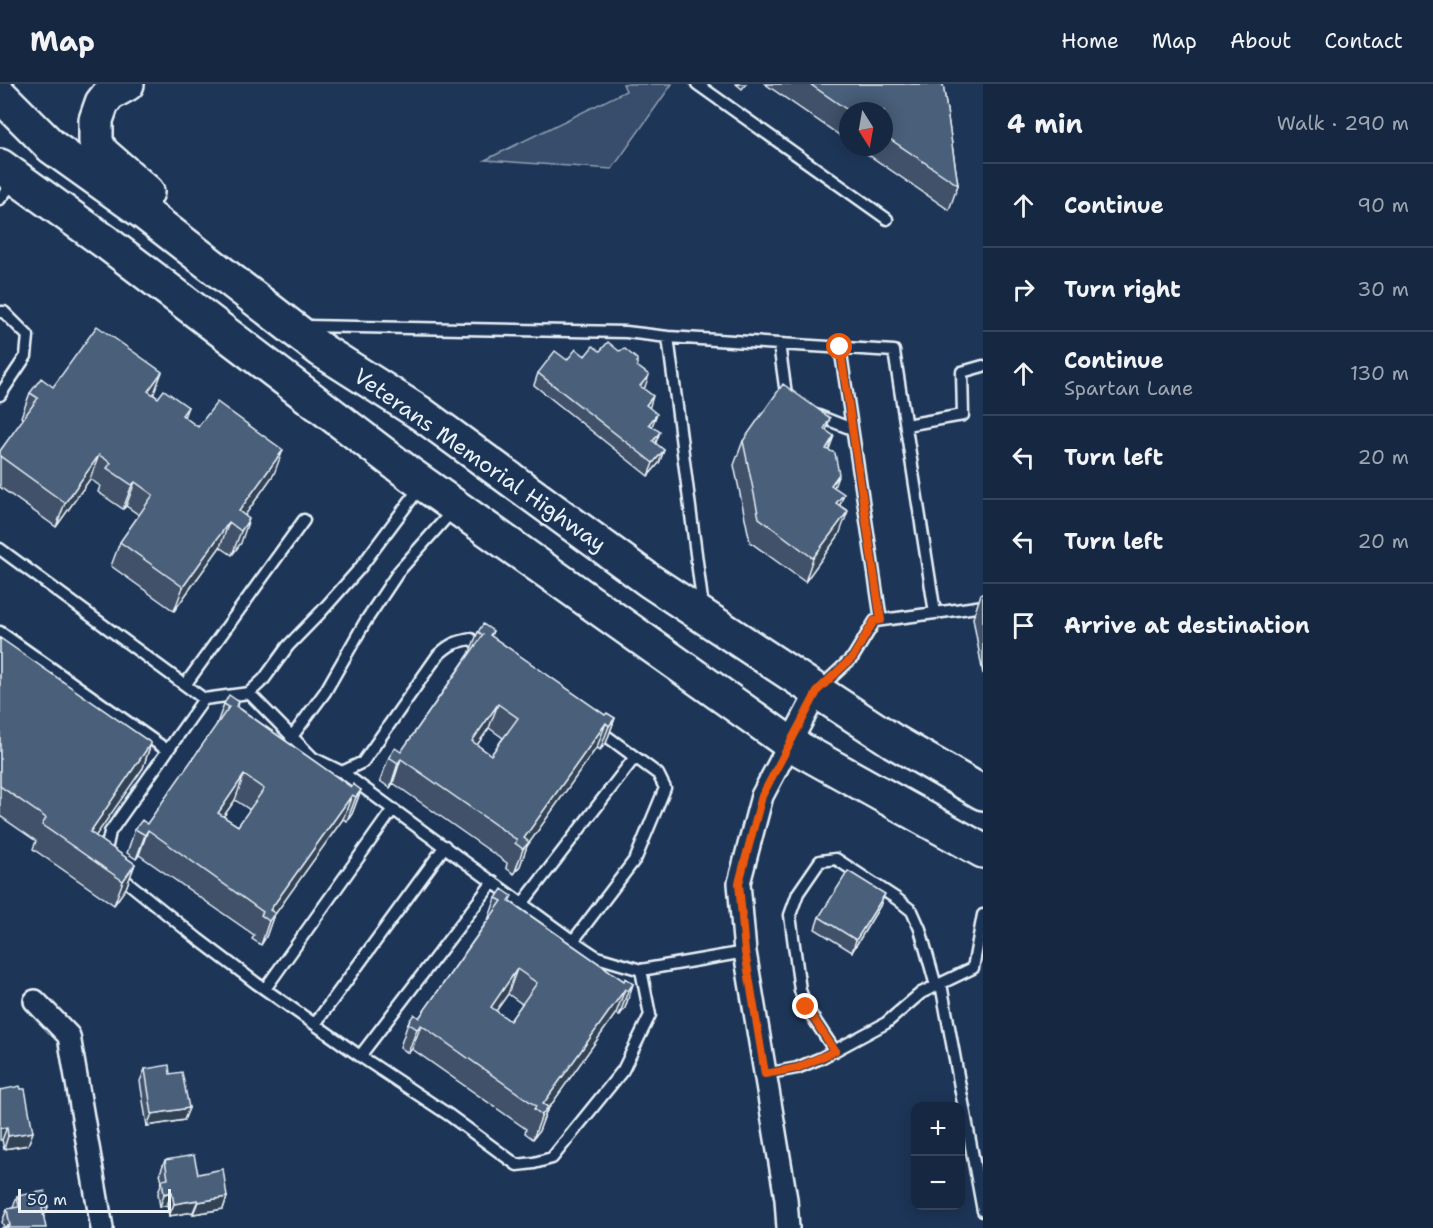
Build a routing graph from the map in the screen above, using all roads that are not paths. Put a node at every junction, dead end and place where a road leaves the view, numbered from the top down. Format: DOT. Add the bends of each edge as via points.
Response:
graph roads {
  1 [pos="127,84"];
  2 [pos="697,84"];
  3 [pos="0,95"];
  4 [pos="6,181"];
  5 [pos="887,219"];
  6 [pos="253,296"];
  7 [pos="0,312"];
  8 [pos="289,326"];
  9 [pos="668,337"];
  10 [pos="780,344"];
  11 [pos="840,347"];
  12 [pos="983,366"];
  13 [pos="0,395"];
  14 [pos="906,425"];
  15 [pos="852,429"];
  16 [pos="423,483"];
  17 [pos="456,507"];
  18 [pos="304,520"];
  19 [pos="0,549"];
  20 [pos="983,606"];
  21 [pos="935,613"];
  22 [pos="704,616"];
  23 [pos="881,620"];
  24 [pos="0,632"];
  25 [pos="489,652"];
  26 [pos="185,685"];
  27 [pos="818,690"];
  28 [pos="249,693"];
  29 [pos="204,699"];
  30 [pos="588,722"];
  31 [pos="291,738"];
  32 [pos="789,743"];
  33 [pos="167,750"];
  34 [pos="635,757"];
  35 [pos="342,772"];
  36 [pos="983,793"];
  37 [pos="393,809"];
  38 [pos="445,846"];
  39 [pos="983,851"];
  40 [pos="493,882"];
  41 [pos="522,904"];
  42 [pos="983,915"];
  43 [pos="573,941"];
  44 [pos="745,952"];
  45 [pos="978,969"];
  46 [pos="641,970"];
  47 [pos="938,985"];
  48 [pos="265,989"];
  49 [pos="35,1001"];
  50 [pos="315,1024"];
  51 [pos="835,1051"];
  52 [pos="360,1056"];
  53 [pos="765,1074"];
  54 [pos="983,1211"];
  55 [pos="102,1228"];
  56 [pos="788,1228"];
  1 -- 6 [label="highway" via="102,103 96,120 96,142 102,153 181,220"];
  2 -- 5 [label="lane"];
  3 -- 6 [label="highway, Veterans Memorial Highway" via="52,147"];
  4 -- 16 [label="highway" via="106,243"];
  6 -- 8 [label="highway, Veterans Memorial Highway"];
  7 -- 13 [label="lane" via="28,336 26,356"];
  8 -- 9 [label="lane" via="626,332"];
  8 -- 22 [label="highway, Veterans Memorial Highway" via="420,413"];
  9 -- 10 [label="lane"];
  9 -- 22 [label="lane"];
  10 -- 11 [label="lane"];
  10 -- 15 [label="lane" via="787,403"];
  11 -- 14 [label="lane" via="894,351"];
  11 -- 15 [label="lane"];
  12 -- 14 [label="lane" via="962,372 963,415"];
  14 -- 21 [label="lane"];
  15 -- 23 [label="lane"];
  16 -- 17 [label="highway"];
  16 -- 28 [label="lane" via="360,568"];
  17 -- 31 [label="lane" via="399,571 325,693"];
  17 -- 32 [label="highway"];
  18 -- 26 [label="lane"];
  19 -- 26 [label="lane"];
  20 -- 21 [label="lane"];
  21 -- 23 [label="lane"];
  22 -- 27 [label="highway, Veterans Memorial Highway"];
  23 -- 27 [label="lane" via="874,621 853,657"];
  24 -- 33 [label="lane"];
  25 -- 35 [label="lane" via="471,639 446,648 363,762"];
  26 -- 29 [label="lane"];
  27 -- 32 [label="street"];
  27 -- 36 [label="highway, Veterans Memorial Highway" via="893,741"];
  28 -- 29 [label="lane"];
  28 -- 31 [label="lane"];
  29 -- 33 [label="lane"];
  30 -- 34 [label="lane"];
  31 -- 35 [label="lane" via="313,758"];
  32 -- 39 [label="highway"];
  32 -- 44 [label="street" via="762,796 739,883"];
  33 -- 48 [label="lane" via="110,832 105,855 126,882"];
  34 -- 41 [label="lane"];
  34 -- 43 [label="lane" via="658,774 665,788 636,858"];
  35 -- 37 [label="lane"];
  37 -- 38 [label="lane"];
  37 -- 48 [label="lane"];
  38 -- 40 [label="lane"];
  38 -- 50 [label="lane"];
  40 -- 41 [label="lane"];
  40 -- 52 [label="lane"];
  41 -- 43 [label="lane"];
  42 -- 45 [label="lane"];
  43 -- 46 [label="lane" via="597,957"];
  44 -- 46 [label="lane"];
  44 -- 53 [label="street"];
  45 -- 47 [label="lane"];
  46 -- 52 [label="lane" via="650,1016 623,1070 552,1158 517,1165"];
  47 -- 51 [label="lane" via="921,993 886,1023"];
  47 -- 51 [label="lane" via="912,911 836,859 820,861 798,893 790,915 800,990 806,1007"];
  47 -- 54 [label="lane"];
  48 -- 50 [label="lane"];
  49 -- 55 [label="street" via="69,1036"];
  50 -- 52 [label="lane"];
  51 -- 53 [label="lane" via="797,1068"];
  53 -- 56 [label="street"];
}
